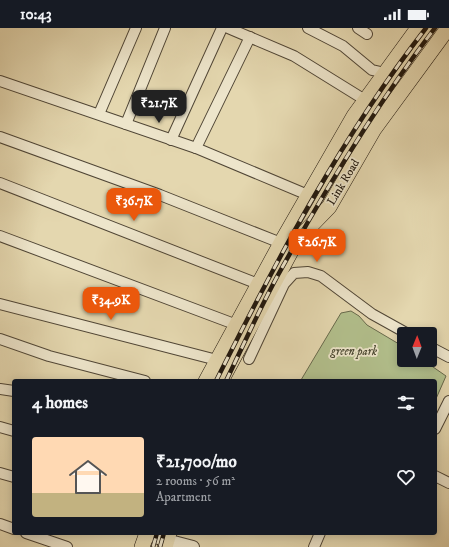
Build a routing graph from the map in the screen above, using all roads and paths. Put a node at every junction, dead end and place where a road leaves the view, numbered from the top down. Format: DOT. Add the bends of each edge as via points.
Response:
graph roads {
  1 [pos="136,28"];
  2 [pos="164,28"];
  3 [pos="222,28"];
  4 [pos="228,28"];
  5 [pos="308,28"];
  6 [pos="358,28"];
  7 [pos="418,28"];
  8 [pos="448,28"];
  9 [pos="367,34"];
  10 [pos="250,37"];
  11 [pos="385,73"];
  12 [pos="0,81"];
  13 [pos="365,100"];
  14 [pos="99,114"];
  15 [pos="126,124"];
  16 [pos="0,137"];
  17 [pos="171,140"];
  18 [pos="196,148"];
  19 [pos="0,183"];
  20 [pos="308,195"];
  21 [pos="0,236"];
  22 [pos="281,242"];
  23 [pos="258,284"];
  24 [pos="0,304"];
  25 [pos="237,325"];
  26 [pos="397,328"];
  27 [pos="0,338"];
  28 [pos="437,351"];
  29 [pos="449,357"];
  30 [pos="249,359"];
  31 [pos="217,360"];
  32 [pos="117,377"];
  33 [pos="131,379"];
  34 [pos="207,379"];
  35 [pos="222,379"];
  36 [pos="0,388"];
  37 [pos="12,391"];
  38 [pos="449,401"];
  39 [pos="437,426"];
  40 [pos="0,428"];
  41 [pos="12,431"];
  42 [pos="0,474"];
  43 [pos="12,477"];
  44 [pos="437,477"];
  45 [pos="449,483"];
  46 [pos="0,524"];
  47 [pos="12,528"];
  48 [pos="32,535"];
  49 [pos="319,535"];
  50 [pos="145,538"];
  51 [pos="167,540"];
  52 [pos="67,547"];
  53 [pos="193,547"];
  54 [pos="314,547"];
  1 -- 14 [label="street"];
  2 -- 15 [label="street"];
  3 -- 17 [label="street"];
  4 -- 10 [label="street"];
  5 -- 11 [label="street" via="343,46 372,70"];
  6 -- 9 [label="street"];
  7 -- 11 [label="main road, Link Road"];
  8 -- 35 [label="main road, Link Road" via="374,129 329,207 297,240"];
  10 -- 13 [label="street" via="294,56"];
  10 -- 18 [label="street"];
  11 -- 13 [label="main road, Link Road"];
  12 -- 14 [label="street"];
  13 -- 20 [label="main road, Link Road"];
  14 -- 15 [label="street"];
  15 -- 17 [label="street"];
  16 -- 22 [label="street"];
  17 -- 18 [label="street"];
  18 -- 20 [label="street"];
  19 -- 23 [label="street"];
  20 -- 22 [label="main road, Link Road"];
  21 -- 25 [label="street"];
  22 -- 23 [label="main road, Link Road"];
  23 -- 25 [label="main road, Link Road"];
  24 -- 31 [label="street"];
  25 -- 31 [label="main road, Link Road"];
  26 -- 30 [label="street" via="372,314 321,276 308,272 294,273 284,284"];
  27 -- 32 [label="street"];
  28 -- 29 [label="street"];
  31 -- 34 [label="main road, Link Road"];
  32 -- 33 [label="street"];
  36 -- 37 [label="street"];
  38 -- 39 [label="street"];
  40 -- 41 [label="street"];
  42 -- 43 [label="street"];
  44 -- 45 [label="street"];
  46 -- 47 [label="street"];
  48 -- 52 [label="street"];
  49 -- 54 [label="street"];
  50 -- 51 [label="street"];
  51 -- 53 [label="street"];
}
